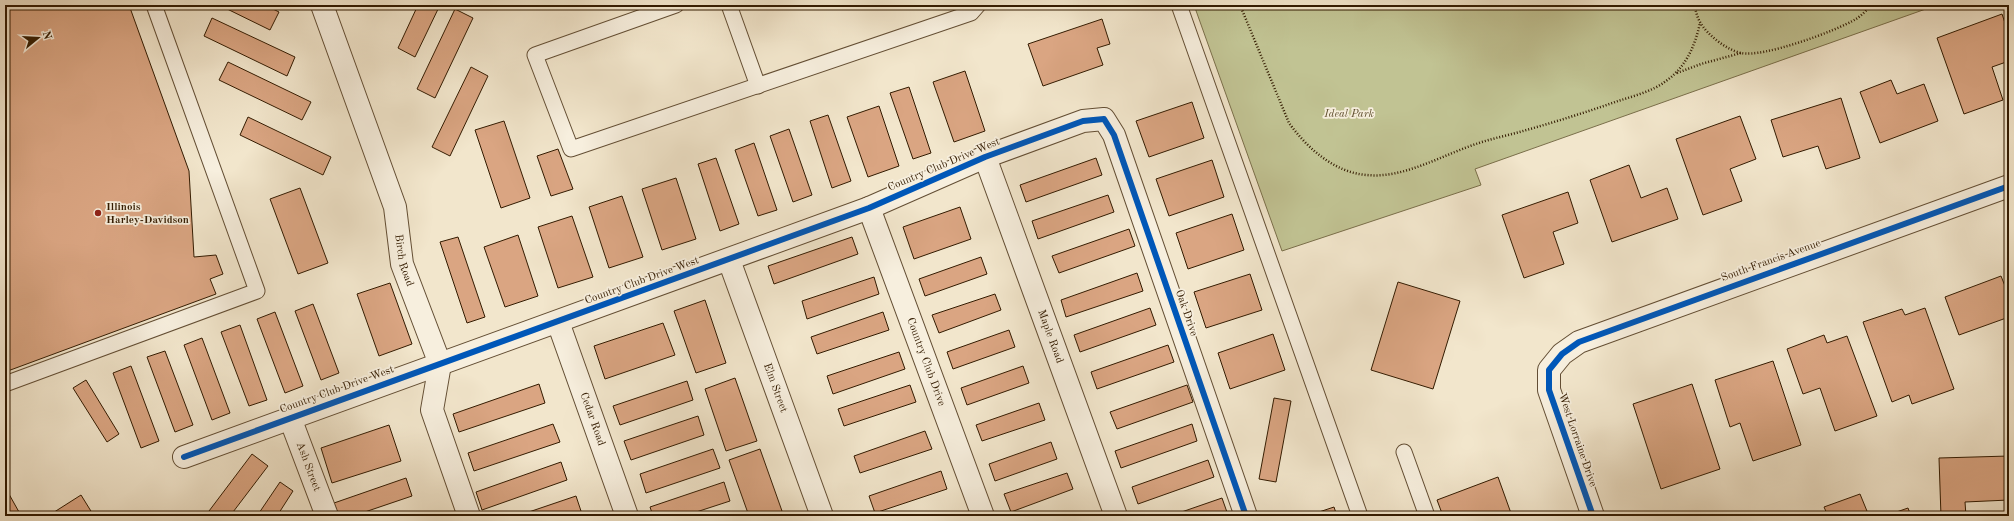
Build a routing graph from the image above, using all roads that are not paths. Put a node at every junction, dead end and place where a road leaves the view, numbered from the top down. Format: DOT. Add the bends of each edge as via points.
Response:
graph roads {
  1 [pos="154,5"];
  2 [pos="322,5"];
  3 [pos="676,5"];
  4 [pos="728,5"];
  5 [pos="978,5"];
  6 [pos="1179,5"];
  7 [pos="758,86"];
  8 [pos="1104,119"];
  9 [pos="985,157"];
  10 [pos="2009,186"];
  11 [pos="869,208"];
  12 [pos="729,260"];
  13 [pos="558,322"];
  14 [pos="440,364"];
  15 [pos="1549,370"];
  16 [pos="5,384"];
  17 [pos="290,418"];
  18 [pos="1404,452"];
  19 [pos="184,457"];
  20 [pos="327,516"];
  21 [pos="469,516"];
  22 [pos="627,516"];
  23 [pos="822,516"];
  24 [pos="983,516"];
  25 [pos="1116,516"];
  26 [pos="1246,516"];
  27 [pos="1360,516"];
  28 [pos="1427,516"];
  29 [pos="1593,516"];
  1 -- 16 [label="lane" via="257,291"];
  2 -- 14 [label="street, Birch Road" via="395,207 402,264"];
  3 -- 7 [label="lane" via="535,54 571,149"];
  4 -- 7 [label="lane"];
  5 -- 7 [label="lane" via="971,13"];
  6 -- 27 [label="lane"];
  8 -- 9 [label="street, Country Club Drive West" via="1082,120"];
  8 -- 26 [label="street, Oak Drive" via="1114,135"];
  9 -- 11 [label="street, Country Club Drive West"];
  9 -- 25 [label="street, Maple Road"];
  10 -- 15 [label="street, South Francis Avenue" via="1579,342 1562,354"];
  11 -- 12 [label="street, Country Club Drive West"];
  11 -- 24 [label="street, Country Club Drive"];
  12 -- 13 [label="street, Country Club Drive West"];
  12 -- 23 [label="street, Elm Street"];
  13 -- 14 [label="street, Country Club Drive West"];
  13 -- 22 [label="street, Cedar Road"];
  14 -- 17 [label="street, Country Club Drive West"];
  14 -- 21 [label="street" via="432,410"];
  15 -- 29 [label="street, West Lorraine Drive" via="1549,390"];
  17 -- 19 [label="street, Country Club Drive West"];
  17 -- 20 [label="street, Ash Street"];
  18 -- 28 [label="lane"];
}
